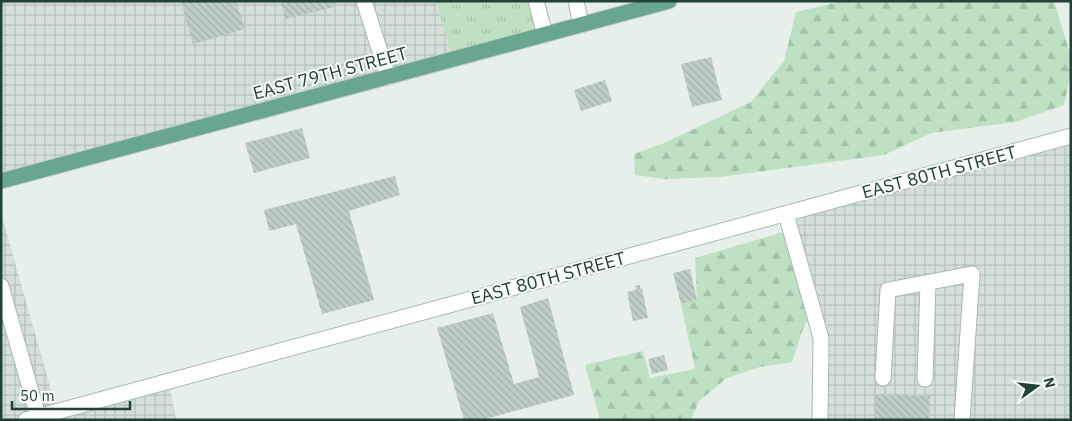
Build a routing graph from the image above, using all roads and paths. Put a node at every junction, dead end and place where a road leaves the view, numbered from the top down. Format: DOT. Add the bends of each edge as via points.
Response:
graph roads {
  1 [pos="364,1"];
  2 [pos="536,1"];
  3 [pos="576,1"];
  4 [pos="669,1"];
  5 [pos="581,25"];
  6 [pos="545,35"];
  7 [pos="388,77"];
  8 [pos="1071,136"];
  9 [pos="1,181"];
  10 [pos="786,214"];
  11 [pos="928,283"];
  12 [pos="1,286"];
  13 [pos="883,378"];
  14 [pos="925,379"];
  15 [pos="32,418"];
  16 [pos="820,420"];
  17 [pos="962,420"];
  1 -- 7 [label="street"];
  2 -- 6 [label="street"];
  3 -- 5 [label="street"];
  4 -- 5 [label="main road, EAST 79TH STREET"];
  5 -- 6 [label="main road, EAST 79TH STREET"];
  6 -- 7 [label="main road, EAST 79TH STREET"];
  7 -- 9 [label="main road, EAST 79TH STREET"];
  8 -- 10 [label="street, EAST 80TH STREET"];
  10 -- 15 [label="street, EAST 80TH STREET"];
  10 -- 16 [label="street" via="821,338"];
  11 -- 13 [label="street" via="888,290"];
  11 -- 14 [label="street"];
  11 -- 17 [label="street" via="972,274"];
  12 -- 15 [label="street"];
}
